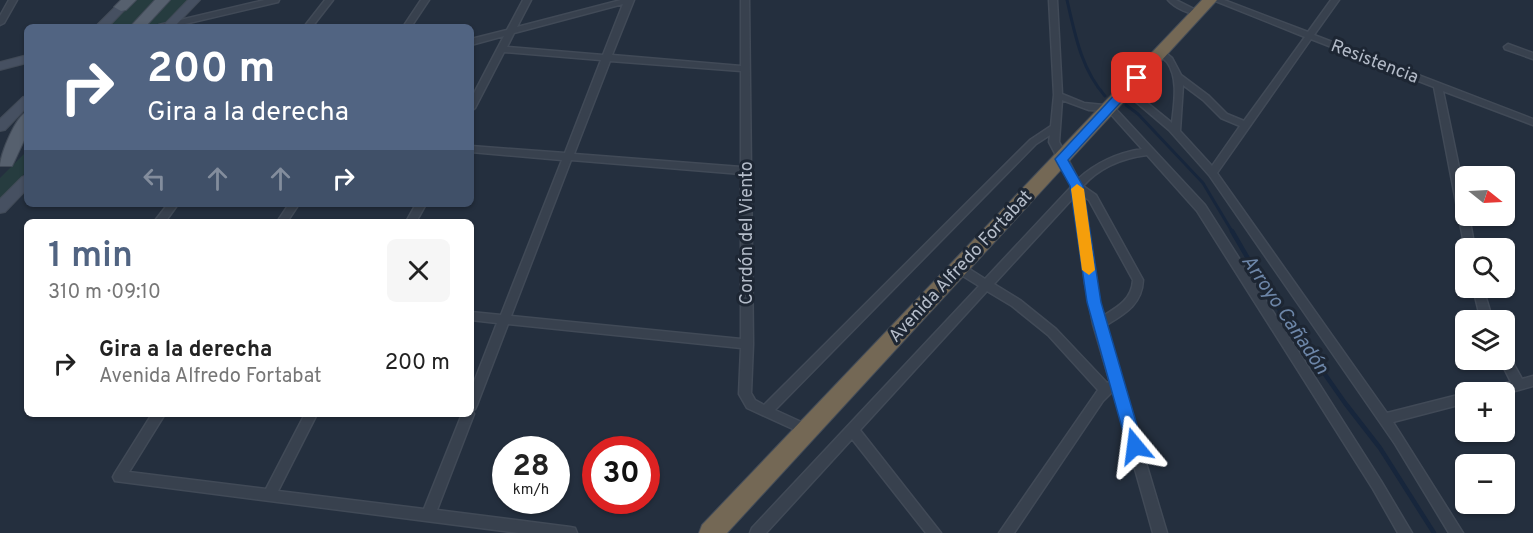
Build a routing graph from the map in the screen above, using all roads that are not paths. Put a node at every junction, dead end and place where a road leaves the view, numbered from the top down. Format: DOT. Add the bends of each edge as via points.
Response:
graph roads {
  1 [pos="13,0"];
  2 [pos="163,0"];
  3 [pos="194,0"];
  4 [pos="275,0"];
  5 [pos="329,0"];
  6 [pos="425,0"];
  7 [pos="527,0"];
  8 [pos="629,0"];
  9 [pos="745,0"];
  10 [pos="1053,0"];
  11 [pos="1172,0"];
  12 [pos="1210,0"];
  13 [pos="1217,0"];
  14 [pos="1335,0"];
  15 [pos="126,2"];
  16 [pos="1198,13"];
  17 [pos="0,23"];
  18 [pos="104,24"];
  19 [pos="140,24"];
  20 [pos="169,24"];
  21 [pos="175,24"];
  22 [pos="310,24"];
  23 [pos="409,24"];
  24 [pos="511,31"];
  25 [pos="1310,36"];
  26 [pos="474,41"];
  27 [pos="1508,47"];
  28 [pos="501,49"];
  29 [pos="1161,52"];
  30 [pos="1533,56"];
  31 [pos="607,58"];
  32 [pos="24,60"];
  33 [pos="0,66"];
  34 [pos="745,69"];
  35 [pos="1178,77"];
  36 [pos="1438,85"];
  37 [pos="1126,90"];
  38 [pos="1058,95"];
  39 [pos="474,102"];
  40 [pos="24,103"];
  41 [pos="1110,108"];
  42 [pos="1533,122"];
  43 [pos="24,123"];
  44 [pos="1246,125"];
  45 [pos="0,127"];
  46 [pos="1054,128"];
  47 [pos="1176,131"];
  48 [pos="24,144"];
  49 [pos="24,149"];
  50 [pos="474,149"];
  51 [pos="1150,151"];
  52 [pos="568,157"];
  53 [pos="1061,159"];
  54 [pos="2,167"];
  55 [pos="746,171"];
  56 [pos="1212,173"];
  57 [pos="24,183"];
  58 [pos="1077,186"];
  59 [pos="171,207"];
  60 [pos="0,208"];
  61 [pos="161,219"];
  62 [pos="1468,238"];
  63 [pos="959,268"];
  64 [pos="986,284"];
  65 [pos="474,316"];
  66 [pos="504,319"];
  67 [pos="1099,324"];
  68 [pos="747,344"];
  69 [pos="1511,370"];
  70 [pos="1116,380"];
  71 [pos="1533,381"];
  72 [pos="1520,385"];
  73 [pos="1515,386"];
  74 [pos="1106,390"];
  75 [pos="474,397"];
  76 [pos="1455,401"];
  77 [pos="766,411"];
  78 [pos="157,417"];
  79 [pos="309,417"];
  80 [pos="467,417"];
  81 [pos="1383,418"];
  82 [pos="806,430"];
  83 [pos="852,430"];
  84 [pos="269,496"];
  85 [pos="428,516"];
  86 [pos="713,532"];
  87 [pos="570,533"];
  88 [pos="757,533"];
  89 [pos="934,533"];
  90 [pos="1006,533"];
  91 [pos="1160,533"];
  92 [pos="1405,533"];
  93 [pos="1456,533"];
  1 -- 17 [label="street"];
  2 -- 19 [label="main road"];
  3 -- 20 [label="street"];
  4 -- 21 [label="street"];
  5 -- 22 [label="street"];
  6 -- 23 [label="street"];
  7 -- 24 [label="street"];
  8 -- 24 [label="street"];
  8 -- 31 [label="street"];
  9 -- 34 [label="street, Cordón del Viento"];
  10 -- 38 [label="street"];
  11 -- 16 [label="street"];
  12 -- 16 [label="highway, Avenida Alfredo Fortabat"];
  13 -- 25 [label="street, Resistencia"];
  14 -- 25 [label="street"];
  15 -- 18 [label="street"];
  16 -- 29 [label="highway, Avenida Alfredo Fortabat"];
  24 -- 26 [label="street"];
  24 -- 28 [label="street"];
  25 -- 36 [label="street, Resistencia"];
  25 -- 44 [label="street"];
  27 -- 30 [label="street"];
  28 -- 31 [label="street"];
  28 -- 39 [label="street"];
  29 -- 35 [label="street" via="1176,68"];
  29 -- 37 [label="highway, Avenida Alfredo Fortabat"];
  31 -- 34 [label="street"];
  31 -- 52 [label="street"];
  32 -- 33 [label="street"];
  34 -- 55 [label="street, Cordón del Viento"];
  35 -- 44 [label="street" via="1224,116"];
  35 -- 47 [label="street"];
  36 -- 42 [label="street, Resistencia"];
  36 -- 62 [label="street"];
  37 -- 41 [label="highway, Avenida Alfredo Fortabat"];
  37 -- 47 [label="street"];
  38 -- 41 [label="street" via="1086,107"];
  38 -- 46 [label="street"];
  40 -- 45 [label="street"];
  41 -- 51 [label="street"];
  41 -- 53 [label="highway, Avenida Alfredo Fortabat"];
  43 -- 54 [label="main road"];
  44 -- 56 [label="street"];
  46 -- 53 [label="street" via="1054,142"];
  46 -- 77 [label="street" via="1033,142"];
  47 -- 56 [label="street"];
  48 -- 54 [label="main road"];
  49 -- 54 [label="main road"];
  50 -- 52 [label="street"];
  51 -- 58 [label="street" via="1110,160"];
  51 -- 92 [label="street" via="1209,218"];
  52 -- 55 [label="street"];
  52 -- 66 [label="street"];
  53 -- 58 [label="street"];
  53 -- 63 [label="highway, Avenida Alfredo Fortabat"];
  55 -- 68 [label="street, Cordón del Viento"];
  56 -- 81 [label="street"];
  57 -- 60 [label="street"];
  58 -- 64 [label="street"];
  58 -- 67 [label="street"];
  58 -- 67 [label="street" via="1093,198 1138,280 1139,291 1133,302"];
  59 -- 61 [label="street"];
  63 -- 64 [label="street"];
  63 -- 82 [label="highway, Avenida Alfredo Fortabat"];
  64 -- 74 [label="street" via="1052,332"];
  64 -- 83 [label="street"];
  65 -- 66 [label="street"];
  66 -- 68 [label="street"];
  66 -- 75 [label="street"];
  67 -- 70 [label="street"];
  68 -- 77 [label="street, Cordón del Viento" via="745,394 751,404"];
  69 -- 72 [label="street"];
  70 -- 74 [label="street"];
  70 -- 91 [label="street"];
  71 -- 72 [label="street"];
  72 -- 73 [label="street"];
  74 -- 90 [label="street"];
  76 -- 81 [label="street"];
  77 -- 82 [label="street, Cordón del Viento"];
  78 -- 84 [label="street" via="119,477"];
  79 -- 84 [label="street"];
  80 -- 85 [label="street"];
  81 -- 93 [label="street"];
  82 -- 86 [label="highway, Avenida Alfredo Fortabat"];
  83 -- 88 [label="street"];
  83 -- 89 [label="street"];
  84 -- 85 [label="street"];
  85 -- 87 [label="street"];
}
